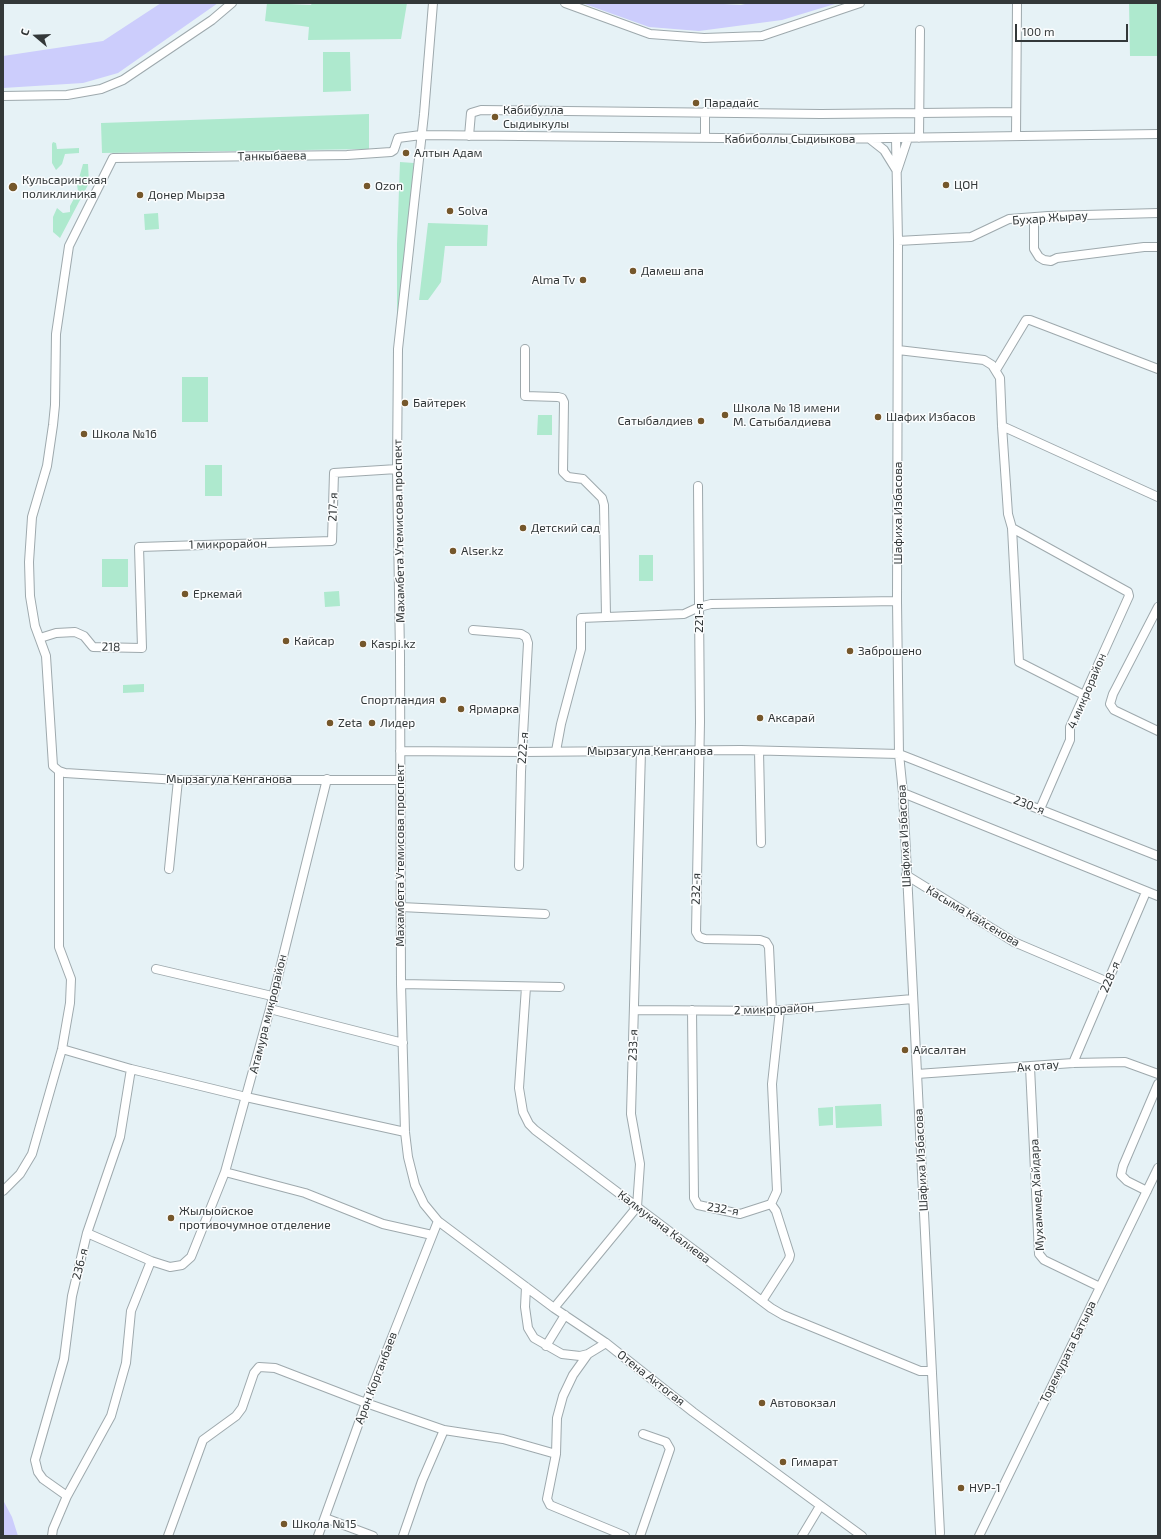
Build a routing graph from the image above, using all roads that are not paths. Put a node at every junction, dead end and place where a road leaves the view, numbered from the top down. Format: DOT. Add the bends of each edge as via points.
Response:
graph roads {
  1 [pos="232,3"];
  2 [pos="433,3"];
  3 [pos="565,3"];
  4 [pos="860,3"];
  5 [pos="1017,3"];
  6 [pos="920,30"];
  7 [pos="3,96"];
  8 [pos="705,112"];
  9 [pos="920,112"];
  10 [pos="1016,112"];
  11 [pos="1158,134"];
  12 [pos="421,135"];
  13 [pos="469,136"];
  14 [pos="1016,136"];
  15 [pos="705,138"];
  16 [pos="908,138"];
  17 [pos="919,138"];
  18 [pos="870,139"];
  19 [pos="896,139"];
  20 [pos="897,170"];
  21 [pos="1158,213"];
  22 [pos="1036,218"];
  23 [pos="898,242"];
  24 [pos="1158,247"];
  25 [pos="525,349"];
  26 [pos="898,350"];
  27 [pos="1158,369"];
  28 [pos="996,370"];
  29 [pos="1002,426"];
  30 [pos="397,469"];
  31 [pos="698,486"];
  32 [pos="1158,497"];
  33 [pos="1012,528"];
  34 [pos="332,541"];
  35 [pos="897,601"];
  36 [pos="699,606"];
  37 [pos="1158,607"];
  38 [pos="606,616"];
  39 [pos="473,630"];
  40 [pos="40,638"];
  41 [pos="142,648"];
  42 [pos="1084,695"];
  43 [pos="1158,731"];
  44 [pos="400,751"];
  45 [pos="556,751"];
  46 [pos="641,751"];
  47 [pos="699,751"];
  48 [pos="759,751"];
  49 [pos="523,752"];
  50 [pos="899,754"];
  51 [pos="59,771"];
  52 [pos="327,779"];
  53 [pos="178,780"];
  54 [pos="400,780"];
  55 [pos="903,793"];
  56 [pos="1040,809"];
  57 [pos="761,843"];
  58 [pos="1158,855"];
  59 [pos="519,866"];
  60 [pos="169,869"];
  61 [pos="906,875"];
  62 [pos="1146,892"];
  63 [pos="1158,896"];
  64 [pos="401,907"];
  65 [pos="545,914"];
  66 [pos="156,969"];
  67 [pos="1108,982"];
  68 [pos="401,984"];
  69 [pos="526,987"];
  70 [pos="560,987"];
  71 [pos="272,996"];
  72 [pos="913,999"];
  73 [pos="270,1009"];
  74 [pos="635,1010"];
  75 [pos="692,1010"];
  76 [pos="776,1010"];
  77 [pos="402,1043"];
  78 [pos="62,1049"];
  79 [pos="1073,1063"];
  80 [pos="1030,1067"];
  81 [pos="131,1069"];
  82 [pos="916,1074"];
  83 [pos="1158,1074"];
  84 [pos="1158,1084"];
  85 [pos="246,1097"];
  86 [pos="405,1132"];
  87 [pos="1158,1168"];
  88 [pos="225,1172"];
  89 [pos="3,1191"];
  90 [pos="1147,1191"];
  91 [pos="771,1204"];
  92 [pos="637,1207"];
  93 [pos="438,1222"];
  94 [pos="87,1233"];
  95 [pos="432,1235"];
  96 [pos="151,1261"];
  97 [pos="526,1287"];
  98 [pos="1100,1287"];
  99 [pos="762,1301"];
  100 [pos="554,1308"];
  101 [pos="565,1315"];
  102 [pos="606,1343"];
  103 [pos="546,1346"];
  104 [pos="588,1354"];
  105 [pos="932,1371"];
  106 [pos="366,1403"];
  107 [pos="444,1430"];
  108 [pos="643,1434"];
  109 [pos="556,1454"];
  110 [pos="67,1496"];
  111 [pos="820,1506"];
  112 [pos="325,1518"];
  113 [pos="940,1535"];
  114 [pos="52,1536"];
  115 [pos="168,1536"];
  116 [pos="318,1536"];
  117 [pos="373,1536"];
  118 [pos="403,1536"];
  119 [pos="625,1536"];
  120 [pos="640,1536"];
  121 [pos="802,1536"];
  122 [pos="862,1536"];
  123 [pos="979,1536"];
  1 -- 7 [label="street" via="212,20 123,80 101,89 67,95"];
  2 -- 12 [label="street, Махамбета Утемисова проспект"];
  3 -- 4 [label="street" via="650,34 704,38 762,36"];
  5 -- 10 [label="street"];
  6 -- 9 [label="street"];
  8 -- 9 [label="street"];
  8 -- 13 [label="street" via="481,110 471,113"];
  8 -- 15 [label="street"];
  9 -- 10 [label="street"];
  9 -- 17 [label="street"];
  10 -- 14 [label="street"];
  11 -- 14 [label="street, Кабиболлы Сыдиыкова"];
  12 -- 13 [label="street, Кабиболлы Сыдиыкова"];
  12 -- 30 [label="street, Махамбета Утемисова проспект" via="398,349"];
  12 -- 40 [label="street, Танкыбаева" via="398,138 391,152 347,155 113,158 69,246 56,334 55,405 48,459 32,516 30,596 35,626"];
  13 -- 15 [label="street, Кабиболлы Сыдиыкова"];
  14 -- 17 [label="street, Кабиболлы Сыдиыкова"];
  15 -- 18 [label="street, Кабиболлы Сыдиыкова"];
  16 -- 17 [label="street, Кабиболлы Сыдиыкова"];
  16 -- 19 [label="street, Кабиболлы Сыдиыкова"];
  16 -- 20 [label="street"];
  18 -- 19 [label="street, Кабиболлы Сыдиыкова"];
  18 -- 20 [label="street" via="884,150"];
  19 -- 20 [label="street, Шафиха Избасова"];
  20 -- 23 [label="street, Шафиха Избасова"];
  21 -- 22 [label="street, Бухар Жырау"];
  22 -- 23 [label="street, Бухар Жырау" via="1009,219 971,236"];
  22 -- 24 [label="street" via="1034,249 1044,260"];
  23 -- 26 [label="street, Шафиха Избасова"];
  25 -- 38 [label="street" via="525,396 558,397 564,402 563,472 568,477 583,479 602,498"];
  26 -- 28 [label="street" via="984,360"];
  26 -- 35 [label="street, Шафиха Избасова"];
  27 -- 28 [label="street" via="1026,320"];
  28 -- 29 [label="street" via="1000,378"];
  29 -- 32 [label="street"];
  29 -- 33 [label="street" via="1008,514"];
  30 -- 34 [label="street, 217-я" via="334,473"];
  30 -- 44 [label="street, Махамбета Утемисова проспект"];
  31 -- 36 [label="street, 221-я"];
  33 -- 42 [label="street" via="1019,662"];
  33 -- 42 [label="street, 4 микрорайон" via="1128,592 1129,596"];
  34 -- 41 [label="street, 1 микрорайон" via="139,546"];
  35 -- 36 [label="street" via="778,602"];
  35 -- 50 [label="street, Шафиха Избасова"];
  36 -- 38 [label="street" via="684,614"];
  36 -- 47 [label="street, 221-я"];
  37 -- 43 [label="street" via="1110,704 1114,710"];
  38 -- 45 [label="street" via="580,618 581,649"];
  39 -- 49 [label="street, 222-я" via="521,634 526,637 528,644"];
  40 -- 41 [label="street, 218" via="56,633 75,632 84,636 93,647"];
  40 -- 51 [label="street" via="46,656 53,766"];
  42 -- 56 [label="street, 4 микрорайон" via="1070,728 1070,740"];
  44 -- 49 [label="street, Мырзагула Кенганова"];
  44 -- 54 [label="street, Махамбета Утемисова проспект"];
  45 -- 46 [label="street, Мырзагула Кенганова"];
  45 -- 49 [label="street, Мырзагула Кенганова"];
  46 -- 47 [label="street, Мырзагула Кенганова"];
  46 -- 74 [label="street, 233-я"];
  47 -- 48 [label="street, Мырзагула Кенганова"];
  47 -- 76 [label="street, 232-я" via="696,932 699,938 705,939 766,942 769,947"];
  48 -- 50 [label="street, Мырзагула Кенганова"];
  48 -- 57 [label="street"];
  49 -- 59 [label="street, 222-я"];
  50 -- 55 [label="street, Шафиха Избасова"];
  50 -- 56 [label="street, 230-я"];
  51 -- 53 [label="street, Мырзагула Кенганова"];
  51 -- 78 [label="street" via="59,948 71,979 70,1003"];
  52 -- 53 [label="street, Мырзагула Кенганова"];
  52 -- 54 [label="street, Мырзагула Кенганова"];
  52 -- 71 [label="street, Атамура микрорайон"];
  53 -- 60 [label="street"];
  54 -- 64 [label="street, Махамбета Утемисова проспект"];
  55 -- 61 [label="street, Шафиха Избасова"];
  55 -- 62 [label="street"];
  56 -- 58 [label="street, 230-я"];
  61 -- 67 [label="street, Касыма Кайсенова" via="1014,942"];
  61 -- 72 [label="street, Шафиха Избасова"];
  62 -- 63 [label="street"];
  62 -- 67 [label="street, 228-я"];
  64 -- 65 [label="street"];
  64 -- 68 [label="street, Махамбета Утемисова проспект"];
  66 -- 71 [label="street"];
  67 -- 79 [label="street, 228-я"];
  68 -- 69 [label="street"];
  68 -- 77 [label="street, Махамбета Утемисова проспект"];
  69 -- 70 [label="street"];
  69 -- 92 [label="street, Калмукана Калиева" via="519,1088 523,1112 529,1124"];
  71 -- 73 [label="street, Атамура микрорайон"];
  72 -- 76 [label="street, 2 микрорайон"];
  72 -- 82 [label="street, Шафиха Избасова"];
  73 -- 77 [label="street"];
  73 -- 85 [label="street, Атамура микрорайон"];
  74 -- 75 [label="street, 2 микрорайон"];
  74 -- 92 [label="street, 233-я" via="631,1114 640,1164"];
  75 -- 76 [label="street, 2 микрорайон"];
  75 -- 91 [label="street, 232-я" via="695,1202 698,1205 740,1214"];
  76 -- 91 [label="street, 232-я" via="772,1084 777,1191"];
  77 -- 86 [label="street, Махамбета Утемисова проспект"];
  78 -- 81 [label="street"];
  78 -- 89 [label="street" via="32,1154 20,1174"];
  79 -- 80 [label="street, Ак отау"];
  79 -- 83 [label="street, Ак отау" via="1125,1062"];
  80 -- 82 [label="street, Ак отау"];
  80 -- 98 [label="street, Мухаммед Хайдара" via="1039,1254 1044,1260"];
  81 -- 85 [label="street"];
  81 -- 94 [label="street, 236-я" via="120,1137"];
  82 -- 105 [label="street, Шафиха Избасова"];
  84 -- 90 [label="street" via="1121,1175 1127,1182"];
  85 -- 86 [label="street"];
  85 -- 88 [label="street, Атамура микрорайон"];
  86 -- 93 [label="street, Махамбета Утемисова проспект" via="415,1185 424,1204"];
  87 -- 90 [label="street, Торемурата Батыра"];
  88 -- 95 [label="street" via="305,1193 383,1224"];
  88 -- 96 [label="street, Атамура микрорайон" via="191,1257 182,1265 170,1267"];
  90 -- 98 [label="street, Торемурата Батыра"];
  91 -- 99 [label="street" via="776,1211 790,1255"];
  92 -- 99 [label="street, Калмукана Калиева"];
  92 -- 100 [label="street"];
  93 -- 95 [label="street, Арон Корганбаев"];
  93 -- 97 [label="street, Отена Актогая"];
  94 -- 96 [label="street, Атамура микрорайон"];
  94 -- 110 [label="street, 236-я" via="72,1296 64,1359 35,1460 43,1480"];
  95 -- 106 [label="street, Арон Корганбаев"];
  96 -- 110 [label="street" via="131,1311 126,1363 111,1416"];
  97 -- 100 [label="street, Отена Актогая"];
  97 -- 103 [label="street" via="528,1328 534,1338"];
  98 -- 123 [label="street, Торемурата Батыра"];
  99 -- 105 [label="street, Калмукана Калиева" via="783,1315 920,1371"];
  100 -- 101 [label="street, Отена Актогая"];
  101 -- 102 [label="street, Отена Актогая"];
  101 -- 103 [label="street"];
  102 -- 104 [label="street"];
  102 -- 111 [label="street, Отена Актогая" via="693,1412"];
  103 -- 104 [label="street" via="562,1354"];
  104 -- 109 [label="street" via="573,1375 563,1396 557,1418"];
  105 -- 113 [label="street, Шафиха Избасова"];
  106 -- 107 [label="street"];
  106 -- 112 [label="street, Арон Корганбаев"];
  106 -- 115 [label="street" via="275,1368 259,1368 254,1373 242,1408 236,1416 202,1440"];
  107 -- 109 [label="street" via="503,1439"];
  107 -- 118 [label="street" via="422,1481"];
  108 -- 120 [label="street" via="666,1442 670,1449"];
  109 -- 119 [label="street" via="547,1498 550,1506"];
  110 -- 114 [label="street"];
  111 -- 121 [label="street"];
  111 -- 122 [label="street, Отена Актогая"];
  112 -- 116 [label="street, Арон Корганбаев"];
  112 -- 117 [label="street"];
}
